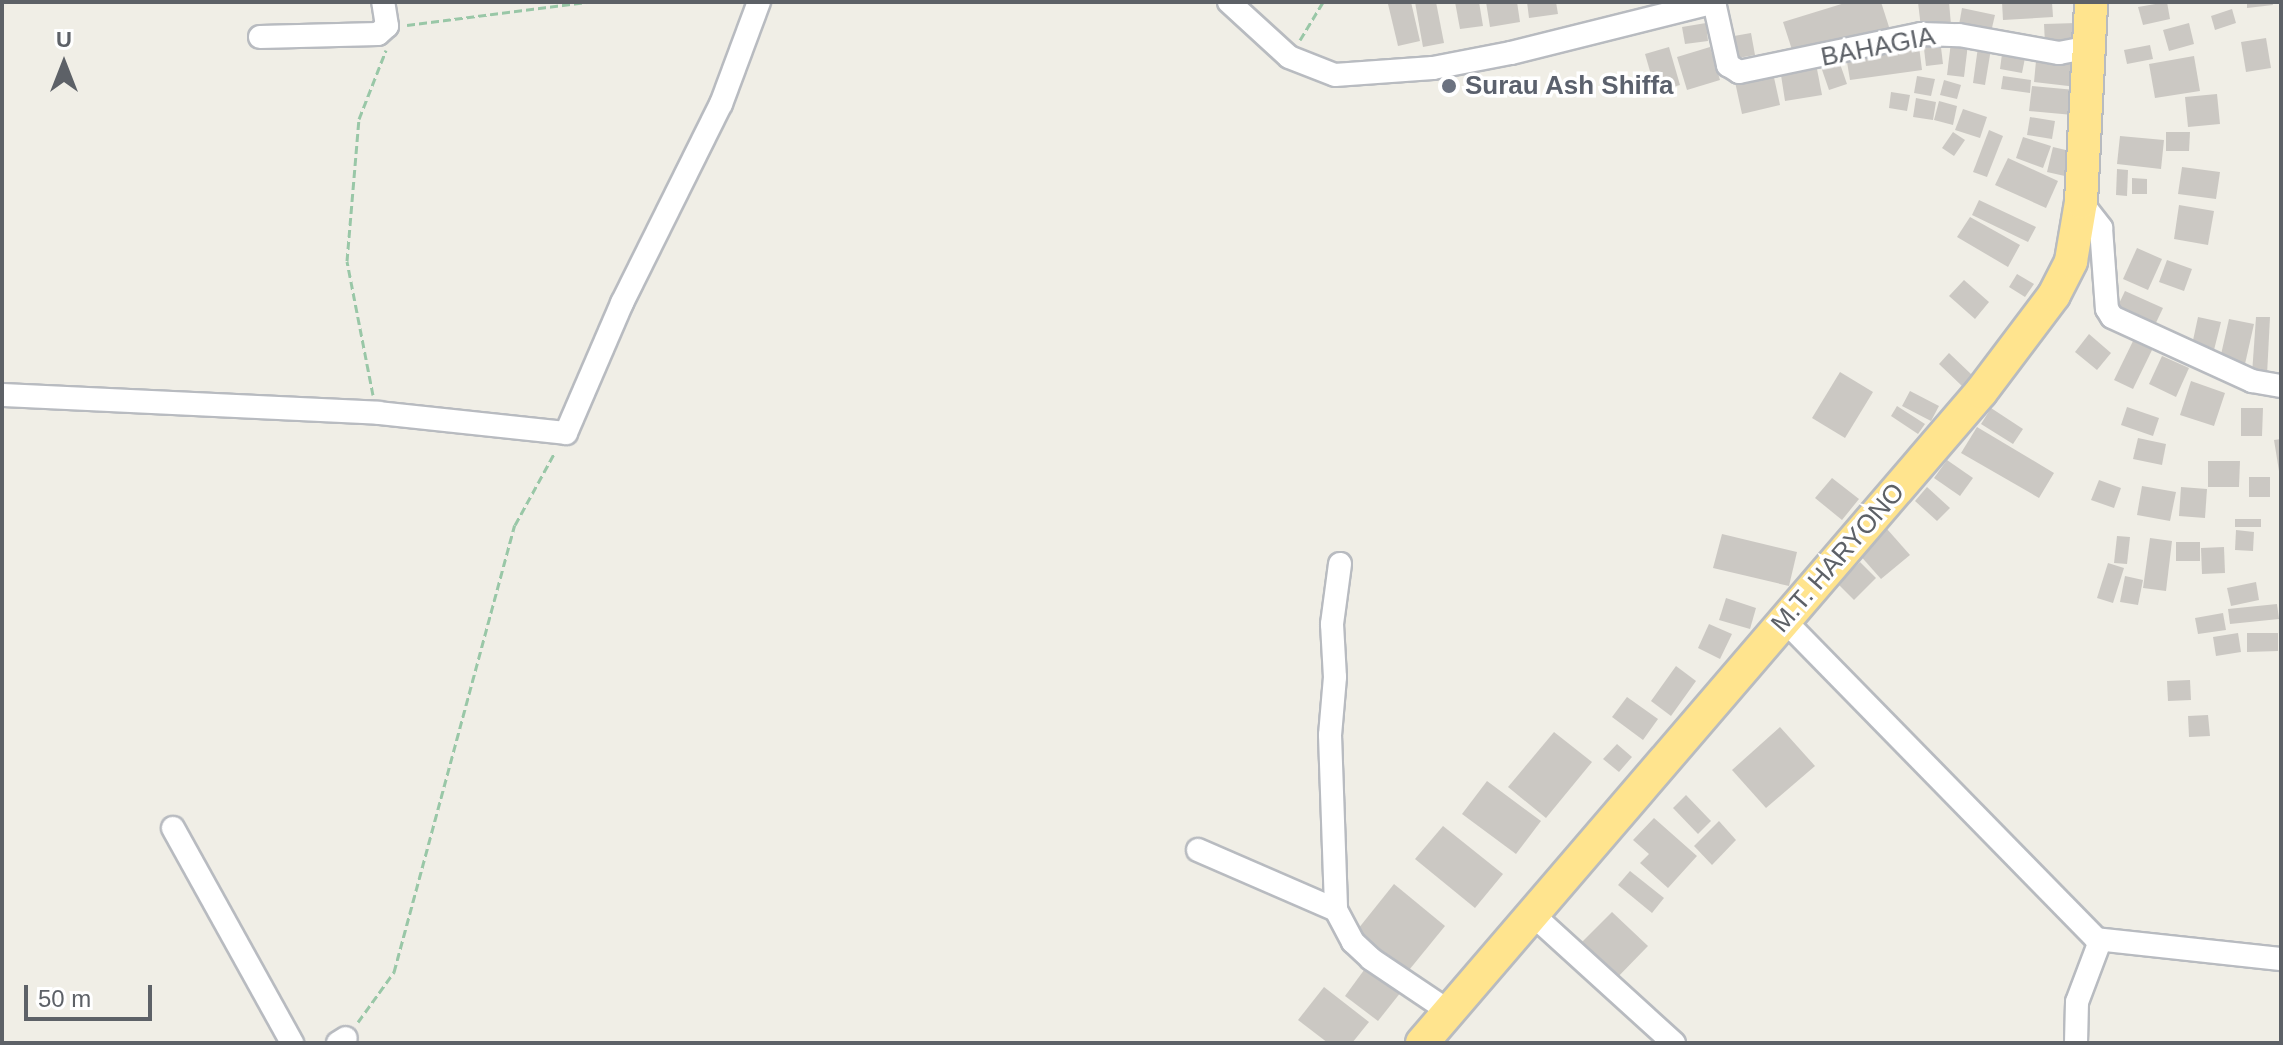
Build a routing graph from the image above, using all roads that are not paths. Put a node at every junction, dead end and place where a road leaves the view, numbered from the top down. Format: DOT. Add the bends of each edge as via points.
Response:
graph roads {
  1 [pos="383,2"];
  2 [pos="759,2"];
  3 [pos="1229,2"];
  4 [pos="1715,2"];
  5 [pos="2091,2"];
  6 [pos="260,37"];
  7 [pos="2090,39"];
  8 [pos="2081,202"];
  9 [pos="2281,386"];
  10 [pos="2,395"];
  11 [pos="1340,564"];
  12 [pos="1784,620"];
  13 [pos="173,828"];
  14 [pos="1198,850"];
  15 [pos="1336,910"];
  16 [pos="1532,914"];
  17 [pos="2100,941"];
  18 [pos="2281,959"];
  19 [pos="1450,1012"];
  20 [pos="292,1043"];
  21 [pos="1422,1043"];
  22 [pos="1674,1043"];
  23 [pos="2076,1043"];
  1 -- 6 [label="street" via="391,26 378,34"];
  2 -- 10 [label="street" via="721,104 622,303 566,433 379,413"];
  3 -- 4 [label="street" via="1289,57 1335,75 1433,68 1556,44"];
  4 -- 7 [label="street, BAHAGIA" via="1728,65 1739,72 1921,34 1959,35 2059,53 2079,49"];
  5 -- 7 [label="highway, M.T. HARYONO"];
  7 -- 8 [label="highway, M.T. HARYONO"];
  8 -- 9 [label="street" via="2101,228 2112,317 2259,384"];
  8 -- 12 [label="highway, M.T. HARYONO" via="2071,261 2054,295 1981,392"];
  11 -- 15 [label="street" via="1332,624 1330,735"];
  12 -- 16 [label="highway, M.T. HARYONO"];
  12 -- 17 [label="street"];
  13 -- 20 [label="street"];
  14 -- 15 [label="street"];
  15 -- 19 [label="street" via="1353,942 1371,959"];
  16 -- 19 [label="highway, M.T. HARYONO"];
  16 -- 22 [label="street"];
  17 -- 18 [label="street"];
  17 -- 23 [label="street" via="2077,1002"];
  19 -- 21 [label="highway, M.T. HARYONO"];
}
